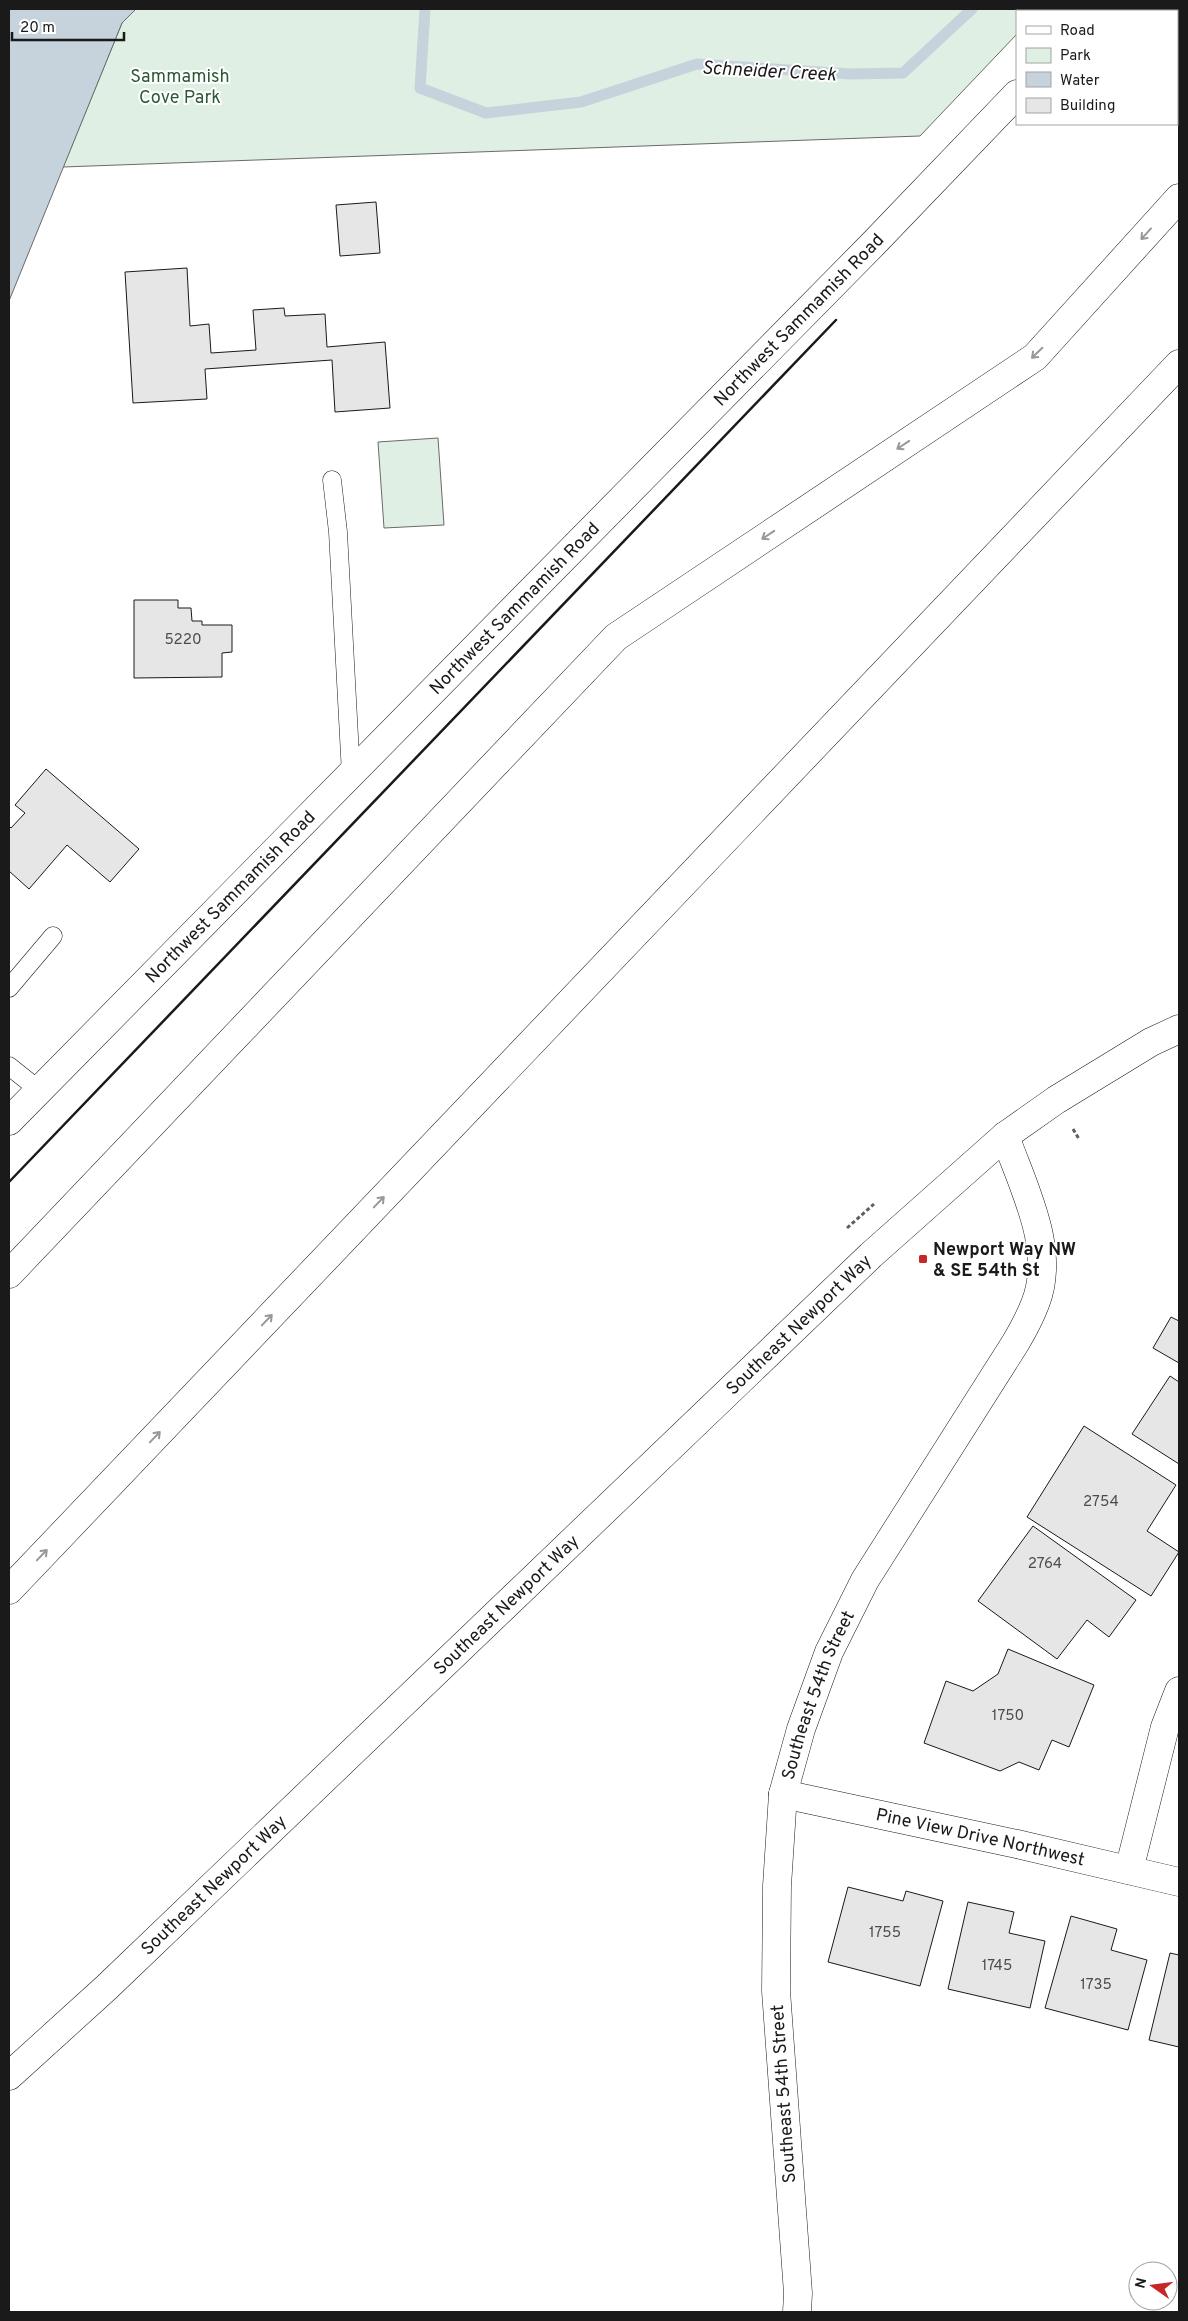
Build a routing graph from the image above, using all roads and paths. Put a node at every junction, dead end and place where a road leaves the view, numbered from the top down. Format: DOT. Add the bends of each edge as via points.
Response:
graph roads {
  1 [pos="1016,95"];
  2 [pos="1179,198"];
  3 [pos="1179,364"];
  4 [pos="332,480"];
  5 [pos="351,774"];
  6 [pos="53,936"];
  7 [pos="9,988"];
  8 [pos="1179,1029"];
  9 [pos="9,1066"];
  10 [pos="39,1090"];
  11 [pos="9,1121"];
  12 [pos="1005,1136"];
  13 [pos="9,1274"];
  14 [pos="9,1590"];
  15 [pos="1179,1691"];
  16 [pos="783,1794"];
  17 [pos="1129,1870"];
  18 [pos="1179,1882"];
  19 [pos="9,2076"];
  20 [pos="796,2312"];
  1 -- 5 [label="main road, Northwest Sammamish Road"];
  2 -- 13 [label="main road, one-way" via="1034,357 616,637"];
  14 -- 3 [label="main road, one-way"];
  4 -- 5 [label="lane" via="338,532"];
  5 -- 10 [label="main road, Northwest Sammamish Road"];
  6 -- 7 [label="lane"];
  8 -- 12 [label="main road, Southeast Newport Way" via="1151,1042 1056,1100"];
  9 -- 10 [label="lane"];
  10 -- 11 [label="main road, Northwest Sammamish Road"];
  12 -- 16 [label="main road, Southeast 54th Street" via="1038,1231 1043,1264 1036,1303 1016,1342 865,1580 829,1652 801,1729"];
  12 -- 19 [label="main road, Southeast Newport Way" via="871,1255 114,1980"];
  15 -- 17 [label="main road" via="1166,1727"];
  16 -- 17 [label="main road, Pine View Drive Northwest"];
  16 -- 20 [label="main road, Southeast 54th Street" via="777,1886 776,1990 798,2293"];
  17 -- 18 [label="main road, Pine View Drive Northwest"];
}
